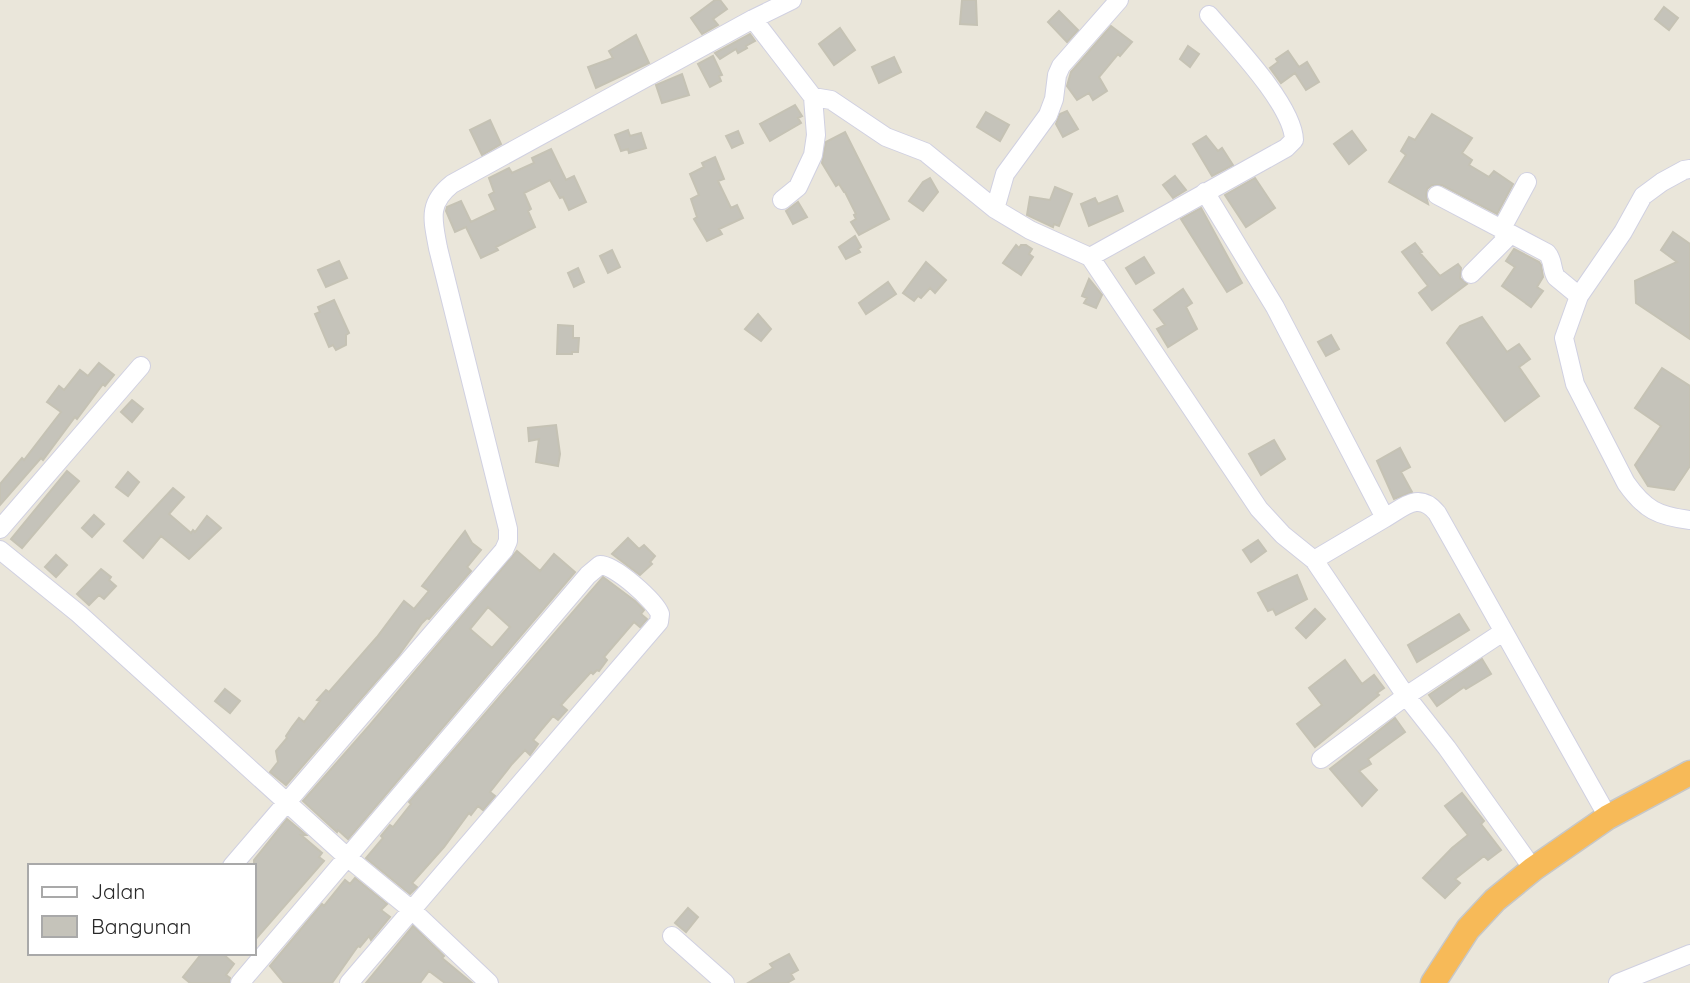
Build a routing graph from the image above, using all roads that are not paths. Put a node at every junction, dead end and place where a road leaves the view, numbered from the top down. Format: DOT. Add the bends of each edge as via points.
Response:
graph roads {
  1 [pos="792,0"];
  2 [pos="1119,0"];
  3 [pos="1209,15"];
  4 [pos="753,19"];
  5 [pos="813,97"];
  6 [pos="1690,169"];
  7 [pos="1527,181"];
  8 [pos="1205,192"];
  9 [pos="1437,195"];
  10 [pos="782,200"];
  11 [pos="995,209"];
  12 [pos="1506,233"];
  13 [pos="1090,257"];
  14 [pos="1471,274"];
  15 [pos="1579,296"];
  16 [pos="141,366"];
  17 [pos="1385,518"];
  18 [pos="1690,520"];
  19 [pos="0,529"];
  20 [pos="0,550"];
  21 [pos="1314,560"];
  22 [pos="1503,632"];
  23 [pos="1406,696"];
  24 [pos="1321,759"];
  25 [pos="1690,773"];
  26 [pos="287,801"];
  27 [pos="1608,817"];
  28 [pos="347,857"];
  29 [pos="234,864"];
  30 [pos="1533,869"];
  31 [pos="413,911"];
  32 [pos="672,936"];
  33 [pos="1690,954"];
  34 [pos="240,983"];
  35 [pos="349,983"];
  36 [pos="489,983"];
  37 [pos="725,983"];
  38 [pos="1433,983"];
  39 [pos="1618,983"];
  1 -- 4 [label="street"];
  2 -- 11 [label="street" via="1060,66 1048,115 1005,174"];
  3 -- 8 [label="street" via="1274,94 1294,140"];
  4 -- 5 [label="street"];
  4 -- 26 [label="street" via="440,194 433,219 438,248 508,541"];
  5 -- 10 [label="street" via="813,155 798,187"];
  5 -- 11 [label="street" via="831,100 886,136 925,152"];
  6 -- 15 [label="street" via="1643,195"];
  7 -- 12 [label="street"];
  8 -- 13 [label="street"];
  8 -- 17 [label="street" via="1275,307"];
  9 -- 12 [label="street"];
  11 -- 13 [label="street"];
  12 -- 14 [label="street"];
  12 -- 15 [label="street" via="1547,253 1553,273"];
  13 -- 21 [label="street" via="1259,509"];
  15 -- 18 [label="street" via="1564,338 1586,407 1636,498 1664,517"];
  16 -- 19 [label="street"];
  17 -- 21 [label="street"];
  17 -- 22 [label="street" via="1407,505 1429,503"];
  20 -- 26 [label="street" via="79,614"];
  21 -- 23 [label="street"];
  22 -- 23 [label="street"];
  22 -- 27 [label="street"];
  23 -- 24 [label="street"];
  23 -- 30 [label="street"];
  25 -- 27 [label="highway"];
  26 -- 28 [label="street"];
  26 -- 29 [label="street"];
  27 -- 30 [label="highway"];
  28 -- 31 [label="street"];
  28 -- 31 [label="street" via="588,575 600,565 610,566 655,604 659,622"];
  28 -- 34 [label="street"];
  30 -- 38 [label="highway" via="1468,929"];
  31 -- 35 [label="street"];
  31 -- 36 [label="street"];
  32 -- 37 [label="street"];
  33 -- 39 [label="street"];
}
